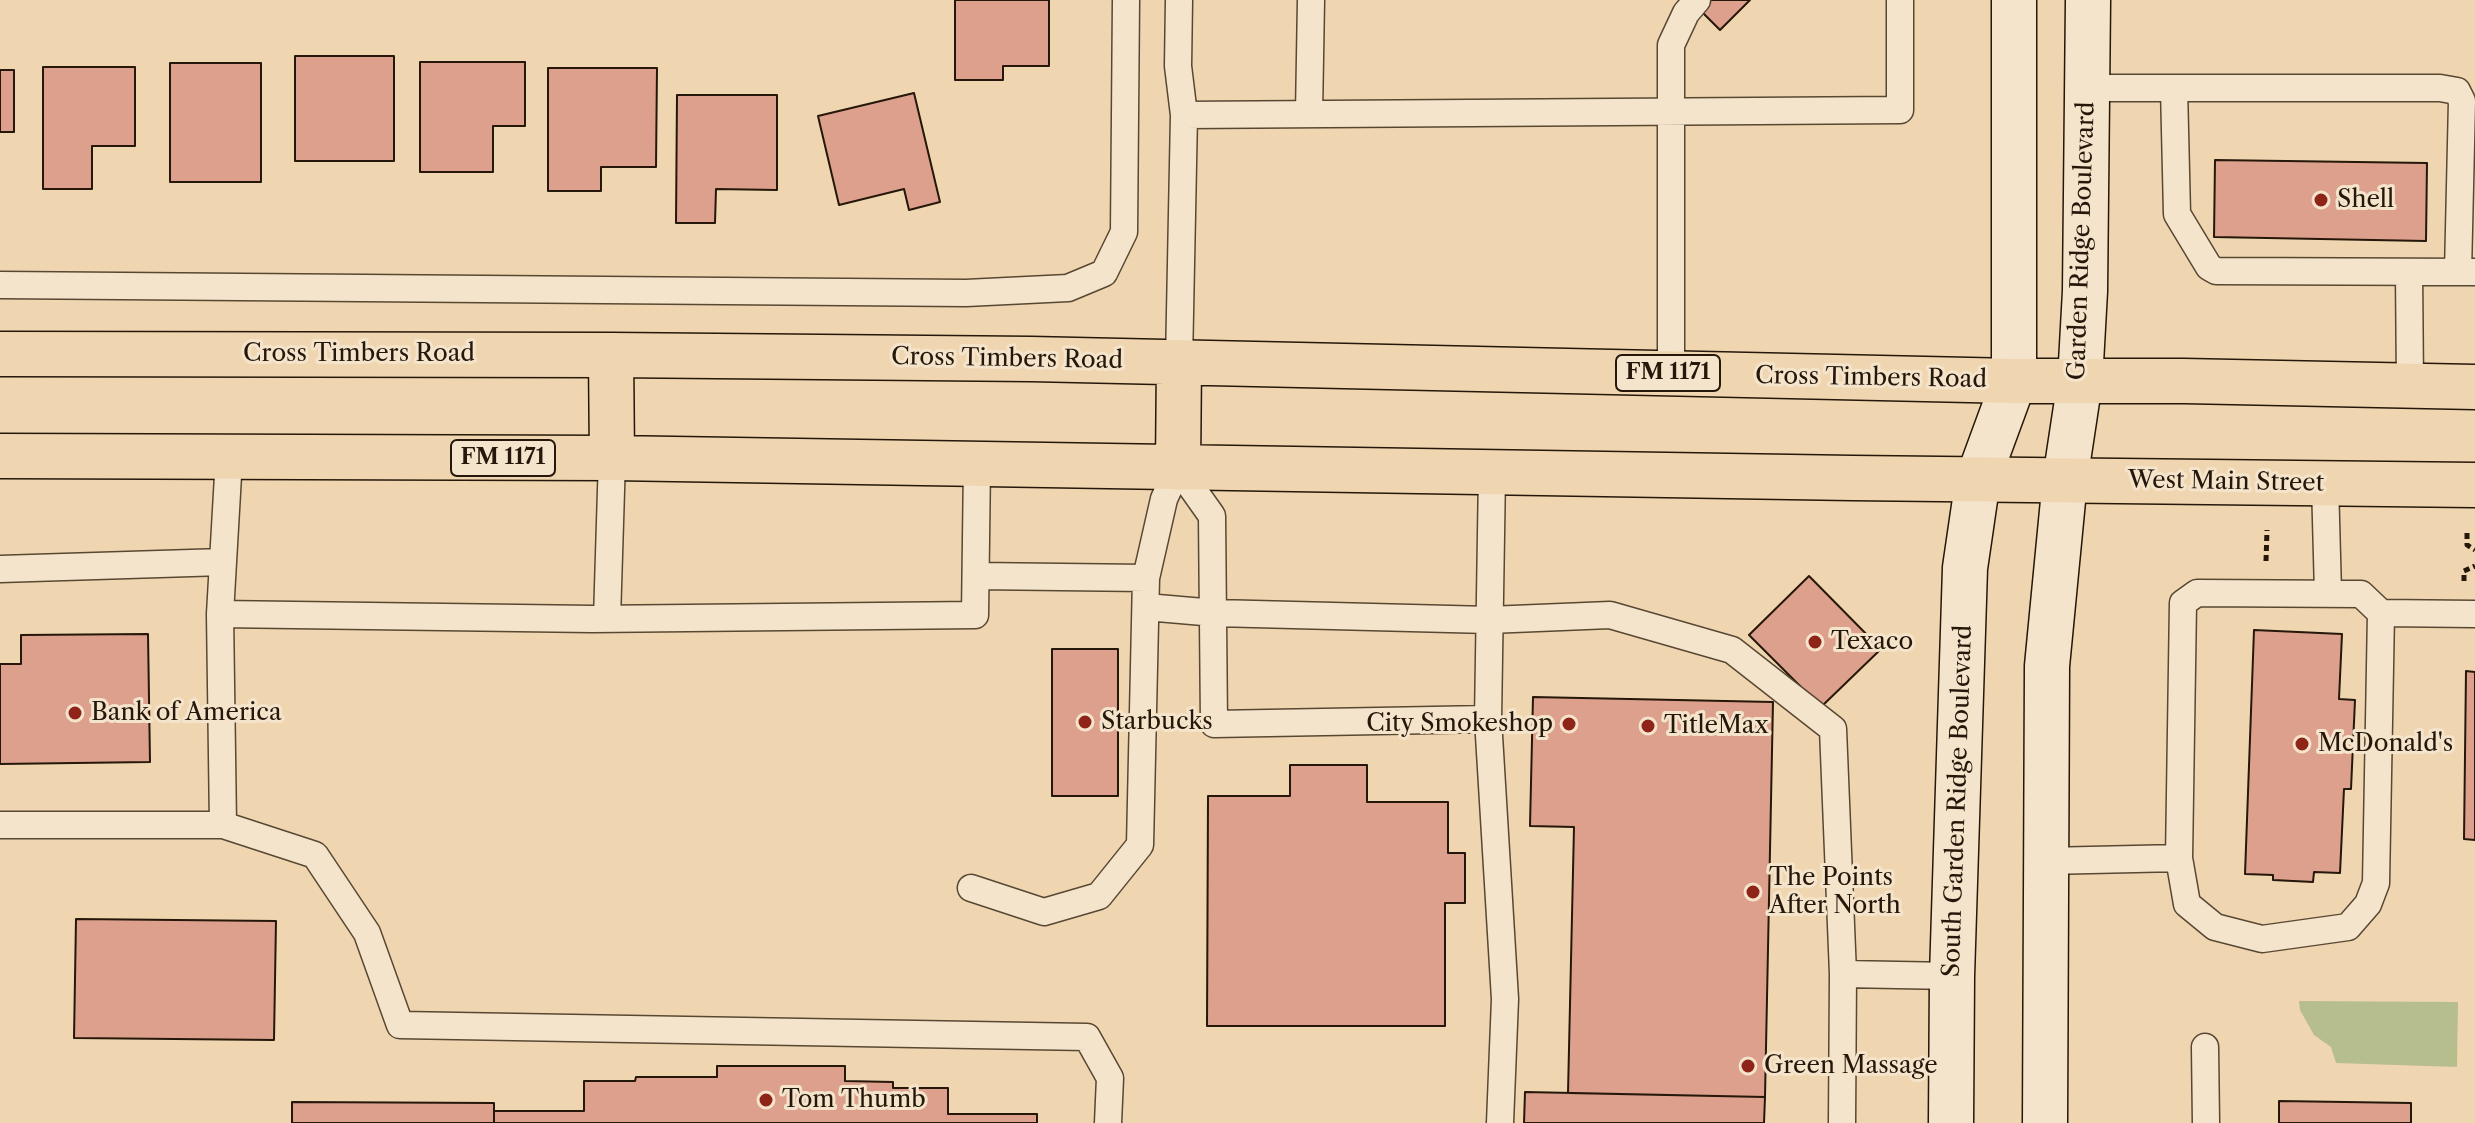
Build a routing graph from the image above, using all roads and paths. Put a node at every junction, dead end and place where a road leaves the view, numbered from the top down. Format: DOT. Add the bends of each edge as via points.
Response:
graph roads {
  1 [pos="1126,0"];
  2 [pos="1179,0"];
  3 [pos="1311,0"];
  4 [pos="1697,0"];
  5 [pos="1900,0"];
  6 [pos="2014,0"];
  7 [pos="2088,0"];
  8 [pos="2087,88"];
  9 [pos="2174,88"];
  10 [pos="1670,112"];
  11 [pos="1309,114"];
  12 [pos="1184,115"];
  13 [pos="2409,272"];
  14 [pos="2467,272"];
  15 [pos="0,285"];
  16 [pos="0,354"];
  17 [pos="611,355"];
  18 [pos="1179,362"];
  19 [pos="1671,373"];
  20 [pos="2014,381"];
  21 [pos="2080,381"];
  22 [pos="2410,386"];
  23 [pos="2475,387"];
  24 [pos="0,456"];
  25 [pos="229,458"];
  26 [pos="612,458"];
  27 [pos="977,464"];
  28 [pos="1178,468"];
  29 [pos="1492,473"];
  30 [pos="1978,479"];
  31 [pos="2065,480"];
  32 [pos="2325,483"];
  33 [pos="2475,485"];
  34 [pos="2467,533"];
  35 [pos="2475,550"];
  36 [pos="223,562"];
  37 [pos="2475,566"];
  38 [pos="0,569"];
  39 [pos="976,576"];
  40 [pos="1146,578"];
  41 [pos="2475,581"];
  42 [pos="2328,593"];
  43 [pos="1146,607"];
  44 [pos="1215,613"];
  45 [pos="2381,613"];
  46 [pos="220,614"];
  47 [pos="2475,614"];
  48 [pos="607,619"];
  49 [pos="1489,620"];
  50 [pos="1488,719"];
  51 [pos="0,825"];
  52 [pos="223,825"];
  53 [pos="2179,858"];
  54 [pos="2046,861"];
  55 [pos="971,888"];
  56 [pos="1843,974"];
  57 [pos="1952,976"];
  58 [pos="2205,1047"];
  59 [pos="1108,1123"];
  60 [pos="1500,1123"];
  61 [pos="1842,1123"];
  62 [pos="1951,1123"];
  63 [pos="2045,1123"];
  64 [pos="2206,1123"];
  1 -- 15 [label="lane" via="1124,232 1104,273 1068,288 966,293"];
  2 -- 12 [label="lane"];
  3 -- 11 [label="lane"];
  4 -- 10 [label="lane" via="1671,45"];
  5 -- 10 [label="lane" via="1900,110"];
  6 -- 20 [label="main road"];
  7 -- 8 [label="main road, Garden Ridge Boulevard"];
  8 -- 9 [label="lane"];
  8 -- 21 [label="main road, Garden Ridge Boulevard"];
  9 -- 13 [label="lane" via="2177,214 2209,267"];
  9 -- 14 [label="lane" via="2457,91 2462,101"];
  10 -- 11 [label="lane"];
  10 -- 19 [label="lane"];
  11 -- 12 [label="lane"];
  12 -- 18 [label="lane"];
  13 -- 14 [label="lane"];
  13 -- 22 [label="lane"];
  16 -- 17 [label="main road, Cross Timbers Road / FM 1171"];
  17 -- 18 [label="main road, Cross Timbers Road / FM 1171"];
  17 -- 26 [label="main road"];
  18 -- 19 [label="main road, Cross Timbers Road / FM 1171"];
  18 -- 28 [label="main road"];
  19 -- 20 [label="main road, Cross Timbers Road / FM 1171"];
  20 -- 21 [label="main road, FM 1171"];
  20 -- 30 [label="main road, South Garden Ridge Boulevard"];
  21 -- 22 [label="main road, FM 1171"];
  21 -- 31 [label="main road, Garden Ridge Boulevard"];
  22 -- 23 [label="main road, FM 1171"];
  24 -- 25 [label="main road, FM 1171"];
  25 -- 26 [label="main road, FM 1171"];
  25 -- 36 [label="lane"];
  26 -- 27 [label="main road, FM 1171"];
  26 -- 48 [label="lane"];
  27 -- 28 [label="main road, FM 1171"];
  27 -- 39 [label="lane"];
  28 -- 29 [label="main road, FM 1171"];
  28 -- 40 [label="lane" via="1164,499"];
  28 -- 44 [label="lane" via="1212,516"];
  29 -- 30 [label="main road, FM 1171"];
  29 -- 49 [label="lane"];
  30 -- 31 [label="main road, West Main Street / FM 1171"];
  30 -- 57 [label="main road, South Garden Ridge Boulevard" via="1965,568"];
  31 -- 32 [label="main road, West Main Street / FM 1171"];
  31 -- 54 [label="main road" via="2047,666"];
  32 -- 33 [label="main road, West Main Street / FM 1171"];
  32 -- 42 [label="lane"];
  34 -- 35 [label="path" via="2467,545"];
  36 -- 38 [label="lane"];
  36 -- 46 [label="lane"];
  37 -- 41 [label="path" via="2464,571 2464,581"];
  39 -- 40 [label="lane"];
  39 -- 48 [label="lane" via="975,615"];
  40 -- 43 [label="lane"];
  42 -- 45 [label="lane" via="2361,594"];
  42 -- 53 [label="lane" via="2197,593 2183,603"];
  43 -- 44 [label="lane"];
  43 -- 55 [label="lane" via="1140,845 1099,896 1044,912"];
  44 -- 49 [label="lane"];
  44 -- 50 [label="lane" via="1214,724"];
  45 -- 47 [label="lane"];
  45 -- 53 [label="lane" via="2376,883 2368,904 2348,927 2262,939 2215,927 2187,904"];
  46 -- 48 [label="lane"];
  46 -- 52 [label="lane"];
  49 -- 50 [label="lane"];
  49 -- 56 [label="lane" via="1610,615 1732,650 1833,729"];
  50 -- 60 [label="lane" via="1505,999"];
  51 -- 52 [label="lane"];
  52 -- 59 [label="lane" via="315,855 367,933 400,1025 1087,1037 1110,1078"];
  53 -- 54 [label="lane"];
  54 -- 63 [label="main road"];
  56 -- 57 [label="lane"];
  56 -- 61 [label="lane"];
  57 -- 62 [label="main road, South Garden Ridge Boulevard"];
  58 -- 64 [label="lane"];
}
